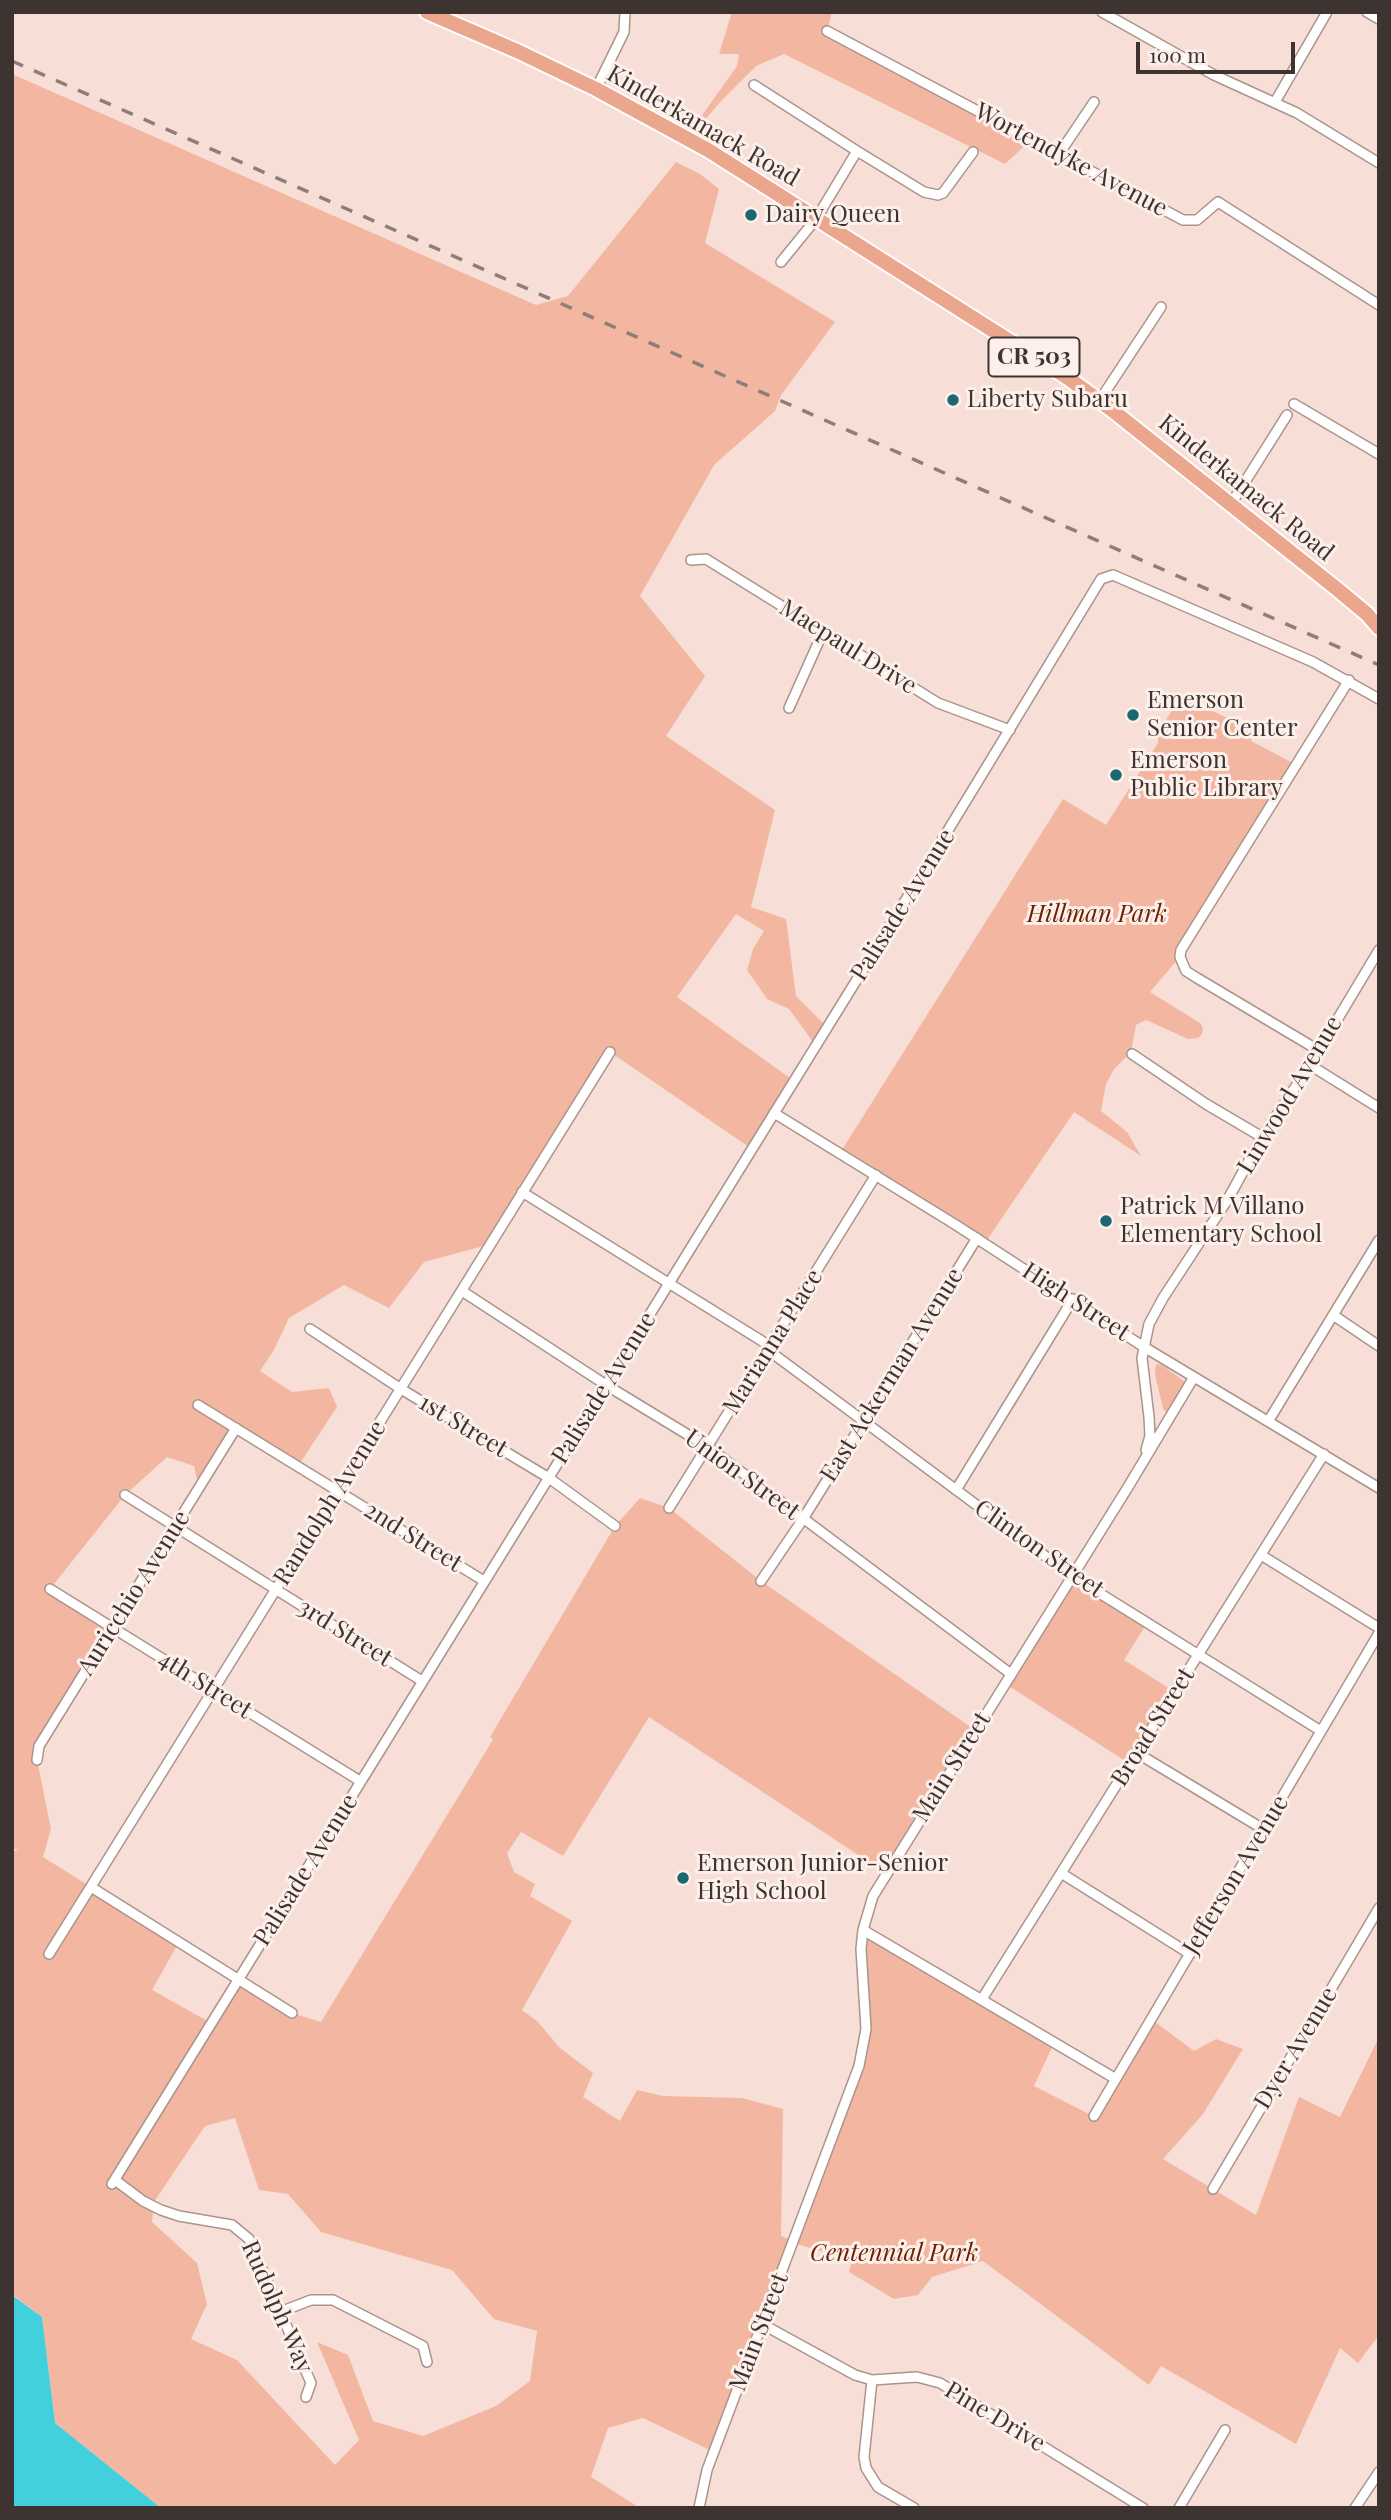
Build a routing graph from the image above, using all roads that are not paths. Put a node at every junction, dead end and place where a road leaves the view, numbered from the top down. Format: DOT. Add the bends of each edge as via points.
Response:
graph roads {
  1 [pos="427,12"];
  2 [pos="625,12"];
  3 [pos="1102,12"];
  4 [pos="1327,12"];
  5 [pos="1367,12"];
  6 [pos="1379,19"];
  7 [pos="827,32"];
  8 [pos="754,85"];
  9 [pos="596,89"];
  10 [pos="1094,102"];
  11 [pos="1275,102"];
  12 [pos="857,151"];
  13 [pos="973,152"];
  14 [pos="1059,154"];
  15 [pos="1379,163"];
  16 [pos="816,219"];
  17 [pos="781,262"];
  18 [pos="1379,305"];
  19 [pos="1161,307"];
  20 [pos="1100,400"];
  21 [pos="1294,404"];
  22 [pos="1287,415"];
  23 [pos="1379,454"];
  24 [pos="1231,504"];
  25 [pos="691,560"];
  26 [pos="1377,621"];
  27 [pos="823,632"];
  28 [pos="1349,680"];
  29 [pos="1379,699"];
  30 [pos="789,708"];
  31 [pos="1010,730"];
  32 [pos="1379,950"];
  33 [pos="1318,1050"];
  34 [pos="610,1052"];
  35 [pos="1132,1054"];
  36 [pos="1310,1065"];
  37 [pos="1379,1108"];
  38 [pos="774,1113"];
  39 [pos="1262,1138"];
  40 [pos="876,1175"];
  41 [pos="523,1192"];
  42 [pos="977,1238"];
  43 [pos="1379,1240"];
  44 [pos="669,1283"];
  45 [pos="461,1291"];
  46 [pos="1073,1299"];
  47 [pos="1333,1315"];
  48 [pos="310,1329"];
  49 [pos="1144,1346"];
  50 [pos="1379,1346"];
  51 [pos="769,1348"];
  52 [pos="1194,1377"];
  53 [pos="606,1385"];
  54 [pos="401,1389"];
  55 [pos="198,1405"];
  56 [pos="863,1420"];
  57 [pos="1269,1420"];
  58 [pos="236,1428"];
  59 [pos="708,1447"];
  60 [pos="1324,1454"];
  61 [pos="1136,1474"];
  62 [pos="549,1478"];
  63 [pos="1379,1488"];
  64 [pos="338,1490"];
  65 [pos="956,1490"];
  66 [pos="125,1495"];
  67 [pos="669,1508"];
  68 [pos="803,1519"];
  69 [pos="615,1526"];
  70 [pos="176,1527"];
  71 [pos="1261,1555"];
  72 [pos="1072,1576"];
  73 [pos="484,1581"];
  74 [pos="761,1581"];
  75 [pos="50,1589"];
  76 [pos="276,1589"];
  77 [pos="113,1628"];
  78 [pos="1379,1631"];
  79 [pos="1198,1655"];
  80 [pos="1011,1674"];
  81 [pos="422,1681"];
  82 [pos="214,1690"];
  83 [pos="1321,1731"];
  84 [pos="1137,1753"];
  85 [pos="37,1760"];
  86 [pos="360,1781"];
  87 [pos="1263,1829"];
  88 [pos="1061,1873"];
  89 [pos="91,1887"];
  90 [pos="1379,1908"];
  91 [pos="863,1930"];
  92 [pos="50,1954"];
  93 [pos="1190,1954"];
  94 [pos="239,1979"];
  95 [pos="982,1999"];
  96 [pos="292,2013"];
  97 [pos="1116,2079"];
  98 [pos="1094,2116"];
  99 [pos="114,2182"];
  100 [pos="1213,2189"];
  101 [pos="279,2312"];
  102 [pos="762,2324"];
  103 [pos="427,2362"];
  104 [pos="872,2379"];
  105 [pos="306,2397"];
  106 [pos="1224,2430"];
  107 [pos="1379,2472"];
  108 [pos="699,2507"];
  109 [pos="914,2508"];
  110 [pos="1143,2508"];
  111 [pos="1179,2508"];
  112 [pos="1355,2508"];
  1 -- 9 [label="main road, Kinderkamack Road / CR 503"];
  2 -- 9 [label="street" via="624,32"];
  3 -- 11 [label="street" via="1214,75"];
  4 -- 11 [label="street"];
  5 -- 6 [label="street"];
  7 -- 14 [label="street, Wortendyke Avenue"];
  8 -- 12 [label="street"];
  9 -- 16 [label="main road, Kinderkamack Road / CR 503" via="708,150"];
  10 -- 14 [label="street"];
  11 -- 15 [label="street"];
  12 -- 13 [label="street" via="925,192 938,195"];
  12 -- 16 [label="street"];
  14 -- 18 [label="street, Wortendyke Avenue" via="1182,220 1197,220 1218,202"];
  16 -- 17 [label="street"];
  16 -- 20 [label="main road, Kinderkamack Road / CR 503"];
  19 -- 20 [label="street"];
  20 -- 24 [label="main road, Kinderkamack Road / CR 503"];
  21 -- 23 [label="street"];
  22 -- 24 [label="street"];
  24 -- 26 [label="main road, Kinderkamack Road / CR 503"];
  25 -- 27 [label="street, Maepaul Drive" via="706,559"];
  27 -- 30 [label="street"];
  27 -- 31 [label="street, Maepaul Drive" via="938,703"];
  28 -- 29 [label="street"];
  28 -- 31 [label="street, Palisade Avenue" via="1113,575 1101,579"];
  28 -- 33 [label="street" via="1181,950 1182,964 1197,978"];
  31 -- 38 [label="street, Palisade Avenue"];
  32 -- 33 [label="street, Linwood Avenue"];
  33 -- 36 [label="street, Linwood Avenue"];
  34 -- 41 [label="street, Randolph Avenue"];
  35 -- 39 [label="street"];
  36 -- 37 [label="street"];
  36 -- 39 [label="street, Linwood Avenue"];
  38 -- 40 [label="street, High Street"];
  38 -- 44 [label="street, Palisade Avenue"];
  39 -- 49 [label="street, Linwood Avenue" via="1158,1308"];
  40 -- 42 [label="street, High Street"];
  40 -- 51 [label="street, Marianna Place"];
  41 -- 44 [label="street, Clinton Street"];
  41 -- 45 [label="street, Randolph Avenue"];
  42 -- 46 [label="street, High Street"];
  42 -- 56 [label="street, East Ackerman Avenue"];
  43 -- 47 [label="street"];
  44 -- 51 [label="street, Clinton Street"];
  44 -- 53 [label="street, Palisade Avenue"];
  45 -- 53 [label="street, Union Street"];
  45 -- 54 [label="street, Randolph Avenue"];
  46 -- 49 [label="street, High Street"];
  46 -- 65 [label="street"];
  47 -- 50 [label="street"];
  47 -- 57 [label="street"];
  48 -- 54 [label="street, 1st Street"];
  49 -- 52 [label="street, High Street"];
  49 -- 61 [label="street, Linwood Avenue" via="1150,1436"];
  51 -- 56 [label="street, Clinton Street"];
  51 -- 59 [label="street, Marianna Place"];
  52 -- 57 [label="street, High Street"];
  52 -- 61 [label="street, Main Street"];
  53 -- 59 [label="street, Union Street"];
  53 -- 62 [label="street, Palisade Avenue"];
  54 -- 62 [label="street, 1st Street"];
  54 -- 64 [label="street, Randolph Avenue"];
  55 -- 58 [label="street, 2nd Street"];
  56 -- 65 [label="street, Clinton Street"];
  56 -- 68 [label="street, East Ackerman Avenue"];
  57 -- 60 [label="street, High Street"];
  58 -- 64 [label="street, 2nd Street"];
  58 -- 70 [label="street, Auricchio Avenue"];
  59 -- 67 [label="street, Marianna Place"];
  59 -- 68 [label="street, Union Street"];
  60 -- 63 [label="street, High Street"];
  60 -- 71 [label="street, Broad Street"];
  61 -- 72 [label="street, Main Street"];
  62 -- 69 [label="street, 1st Street"];
  62 -- 73 [label="street, Palisade Avenue"];
  64 -- 73 [label="street, 2nd Street"];
  64 -- 76 [label="street, Randolph Avenue"];
  65 -- 72 [label="street, Clinton Street"];
  66 -- 70 [label="street, 3rd Street"];
  68 -- 74 [label="street, East Ackerman Avenue"];
  68 -- 80 [label="street, Union Street"];
  70 -- 76 [label="street, 3rd Street"];
  70 -- 77 [label="street, Auricchio Avenue"];
  71 -- 78 [label="street"];
  71 -- 79 [label="street, Broad Street"];
  72 -- 79 [label="street, Clinton Street"];
  72 -- 80 [label="street, Main Street"];
  73 -- 81 [label="street, Palisade Avenue"];
  75 -- 77 [label="street, 4th Street"];
  76 -- 81 [label="street, 3rd Street"];
  76 -- 82 [label="street, Randolph Avenue"];
  77 -- 82 [label="street, 4th Street"];
  77 -- 85 [label="street, Auricchio Avenue" via="39,1746"];
  78 -- 83 [label="street, Jefferson Avenue"];
  79 -- 83 [label="street, Clinton Street"];
  79 -- 84 [label="street, Broad Street"];
  80 -- 91 [label="street, Main Street" via="880,1881"];
  81 -- 86 [label="street, Palisade Avenue"];
  82 -- 86 [label="street, 4th Street"];
  82 -- 89 [label="street, Randolph Avenue"];
  83 -- 87 [label="street, Jefferson Avenue"];
  84 -- 87 [label="street"];
  84 -- 88 [label="street, Broad Street"];
  86 -- 94 [label="street, Palisade Avenue"];
  87 -- 93 [label="street, Jefferson Avenue"];
  88 -- 93 [label="street"];
  88 -- 95 [label="street, Broad Street"];
  89 -- 92 [label="street, Randolph Avenue"];
  89 -- 94 [label="street"];
  90 -- 100 [label="street, Dyer Avenue"];
  91 -- 95 [label="street"];
  91 -- 102 [label="street, Main Street" via="860,1968 866,2029 859,2066"];
  93 -- 97 [label="street, Jefferson Avenue"];
  94 -- 96 [label="street"];
  94 -- 99 [label="street, Palisade Avenue"];
  95 -- 97 [label="street"];
  97 -- 98 [label="street, Jefferson Avenue"];
  99 -- 101 [label="street, Rudolph Way" via="161,2210 221,2221 242,2231 255,2248"];
  101 -- 103 [label="street" via="311,2300 333,2300 423,2346"];
  101 -- 105 [label="street, Rudolph Way" via="311,2383"];
  102 -- 104 [label="street, Pine Drive" via="855,2375"];
  102 -- 108 [label="street, Main Street" via="707,2470"];
  104 -- 109 [label="street" via="866,2468 878,2487"];
  104 -- 110 [label="street, Pine Drive" via="917,2377 940,2383"];
  106 -- 111 [label="street"];
  107 -- 112 [label="street"];
}
